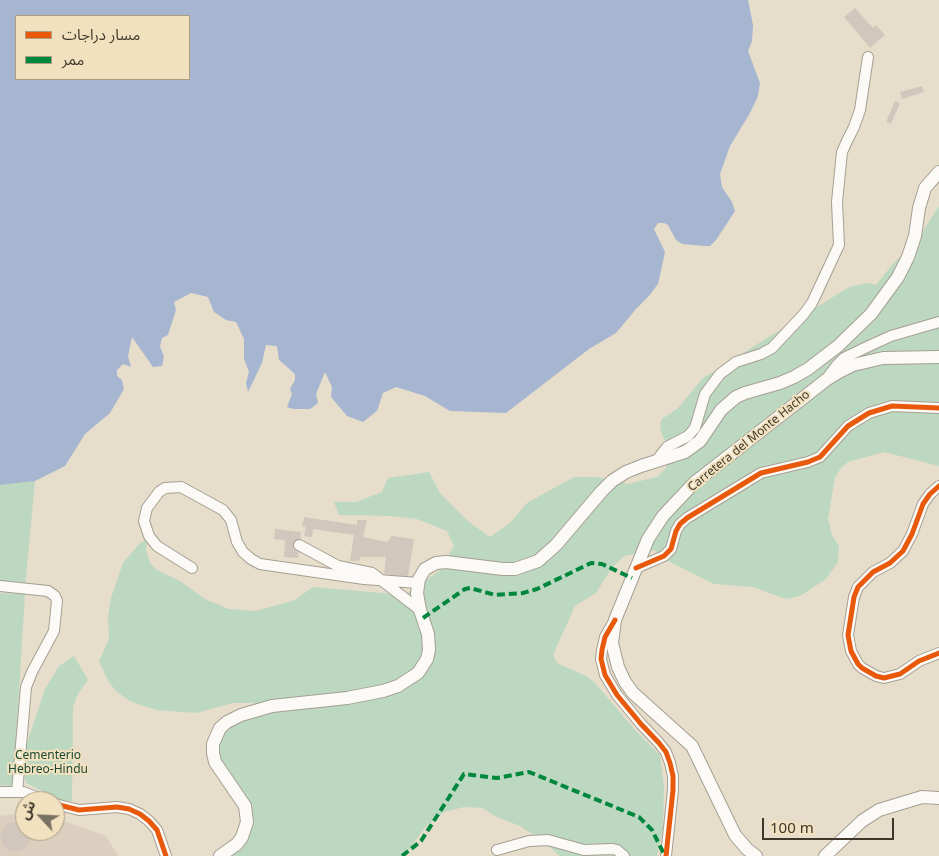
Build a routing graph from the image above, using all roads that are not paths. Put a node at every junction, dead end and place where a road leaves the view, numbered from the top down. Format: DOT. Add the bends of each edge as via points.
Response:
graph roads {
  1 [pos="868,57"];
  2 [pos="939,172"];
  3 [pos="939,322"];
  4 [pos="939,357"];
  5 [pos="826,380"];
  6 [pos="939,408"];
  7 [pos="657,460"];
  8 [pos="939,486"];
  9 [pos="299,545"];
  10 [pos="328,560"];
  11 [pos="192,568"];
  12 [pos="636,568"];
  13 [pos="325,573"];
  14 [pos="382,580"];
  15 [pos="418,583"];
  16 [pos="0,586"];
  17 [pos="420,610"];
  18 [pos="614,620"];
  19 [pos="939,653"];
  20 [pos="17,791"];
  21 [pos="0,792"];
  22 [pos="15,792"];
  23 [pos="939,798"];
  24 [pos="65,807"];
  25 [pos="497,850"];
  26 [pos="166,856"];
  27 [pos="220,856"];
  28 [pos="624,856"];
  29 [pos="666,856"];
  30 [pos="756,856"];
  31 [pos="825,856"];
  1 -- 7 [label="street" via="860,110 842,152 837,202 839,245 812,303 772,348 736,362 720,374 705,394 694,428 688,436 666,447"];
  2 -- 7 [label="main road, Carretera del Monte Hacho" via="925,188 915,236 898,278 855,331 808,369 780,383 736,397 721,410 700,441 685,452"];
  3 -- 5 [label="street" via="891,336 844,358"];
  4 -- 5 [label="main road, Carretera del Monte Hacho" via="868,361"];
  5 -- 12 [label="main road, Carretera del Monte Hacho" via="694,483 655,526"];
  6 -- 12 [label="street" via="892,406 868,413 848,426 820,457 761,473 687,518 676,531 671,549 664,556"];
  7 -- 15 [label="main road, Carretera del Monte Hacho" via="612,481 538,561 515,569 436,563 425,569"];
  8 -- 19 [label="street" via="923,504 903,551 858,587 848,636 850,651 858,664 884,678 900,674"];
  9 -- 10 [label="street"];
  10 -- 13 [label="street"];
  10 -- 14 [label="street" via="338,566 372,573"];
  11 -- 13 [label="street" via="157,546 149,536 144,521 147,508 165,488 180,487 223,510 231,520 243,552 260,564"];
  12 -- 18 [label="main road, Carretera del Monte Hacho"];
  13 -- 14 [label="street"];
  14 -- 15 [label="street"];
  14 -- 17 [label="street"];
  15 -- 17 [label="main road" via="416,593"];
  16 -- 20 [label="street" via="48,591 57,601 54,631 26,687"];
  17 -- 27 [label="main road" via="430,650 418,673 404,682 366,695 256,709 220,728 213,744 215,762 245,806 247,822 237,844"];
  18 -- 29 [label="street" via="602,650 605,675 663,748 670,762 673,790"];
  18 -- 30 [label="main road, Carretera del Monte Hacho" via="612,643 624,682 692,746 735,835"];
  21 -- 22 [label="street"];
  23 -- 31 [label="main road" via="922,798 879,810 862,821"];
  24 -- 26 [label="street" via="87,811 117,807 140,814 156,830"];
  25 -- 28 [label="street" via="528,841 548,840 584,850 613,849"];
}
